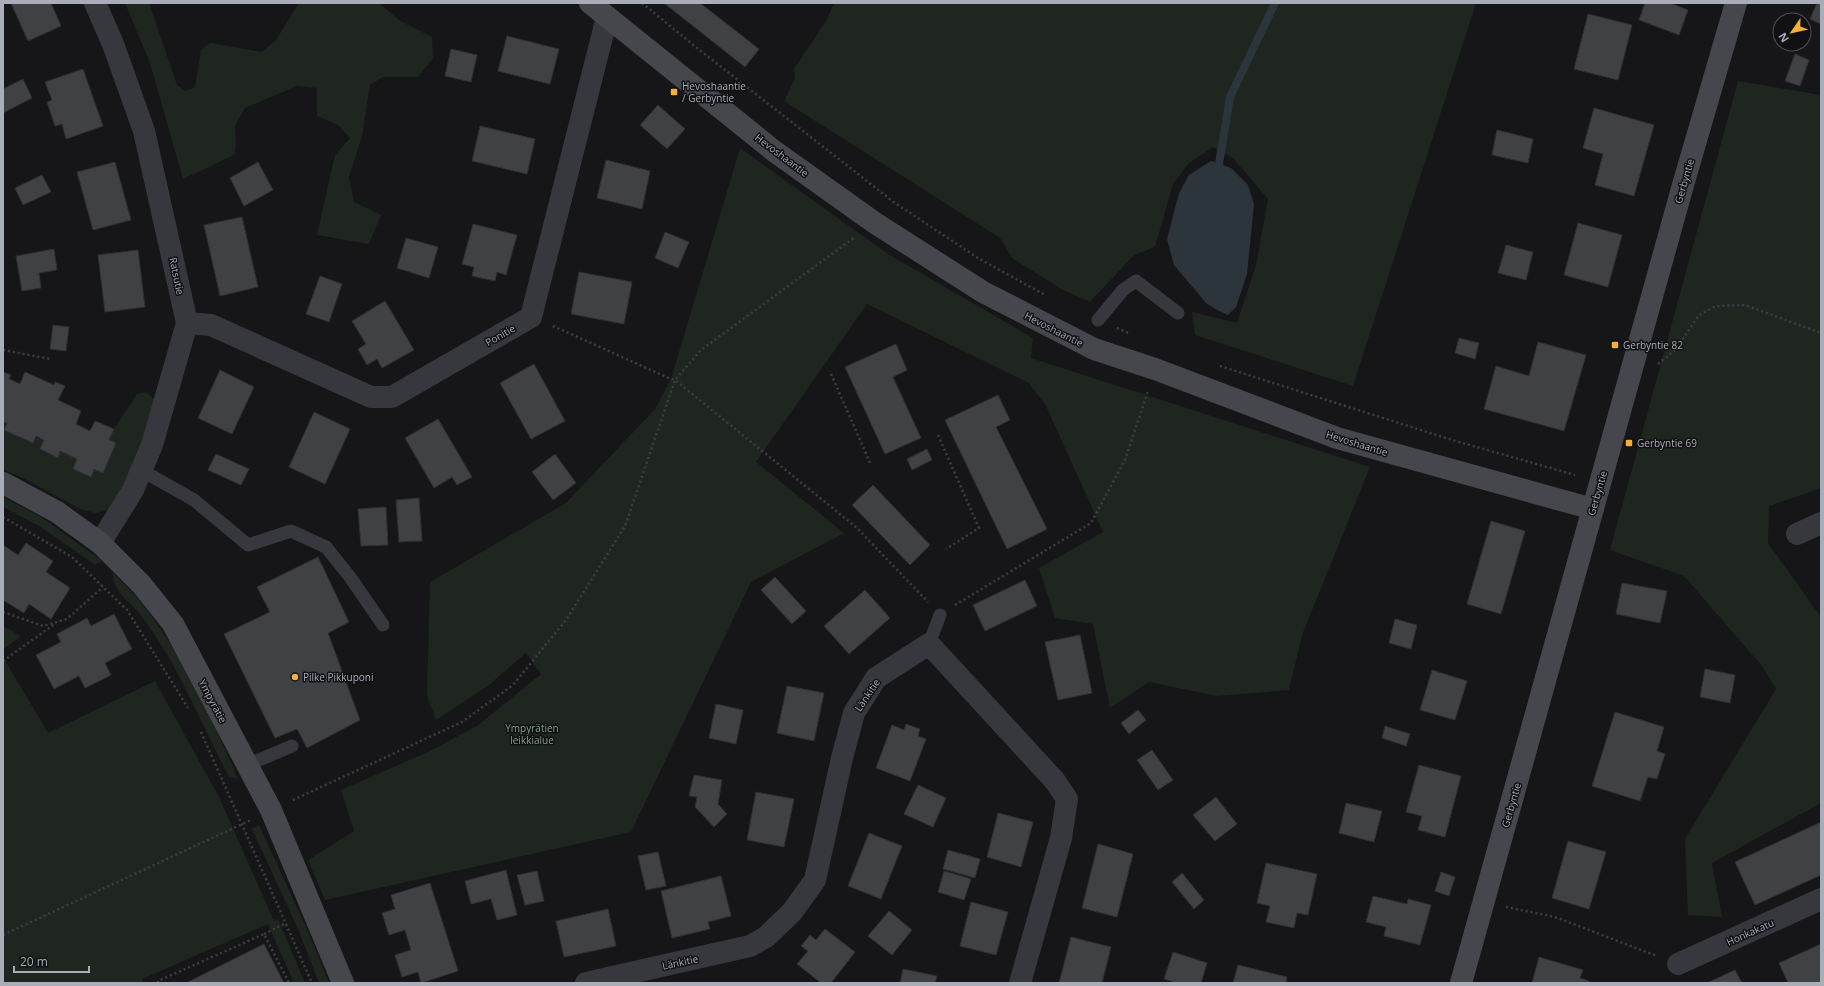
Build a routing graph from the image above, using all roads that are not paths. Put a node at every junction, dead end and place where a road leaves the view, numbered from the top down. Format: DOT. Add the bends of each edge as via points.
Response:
graph roads {
  1 [pos="95,3"];
  2 [pos="590,3"];
  3 [pos="1736,3"];
  4 [pos="607,17"];
  5 [pos="1178,313"];
  6 [pos="1098,320"];
  7 [pos="187,323"];
  8 [pos="141,470"];
  9 [pos="3,483"];
  10 [pos="1593,509"];
  11 [pos="1821,523"];
  12 [pos="1797,534"];
  13 [pos="100,543"];
  14 [pos="940,614"];
  15 [pos="383,625"];
  16 [pos="928,644"];
  17 [pos="292,746"];
  18 [pos="247,765"];
  19 [pos="1821,899"];
  20 [pos="1678,964"];
  21 [pos="343,983"];
  22 [pos="586,983"];
  23 [pos="1020,983"];
  24 [pos="1460,983"];
  1 -- 7 [label="street, Ratsutie" via="113,44 144,131"];
  2 -- 4 [label="street, Hevoshaantie"];
  3 -- 10 [label="street, Gerbyntie"];
  4 -- 7 [label="street, Ponitie" via="531,317 392,397 371,397 211,325"];
  4 -- 10 [label="street, Hevoshaantie" via="774,151 875,223 983,292 1094,349 1155,369 1337,438"];
  5 -- 6 [label="lane" via="1136,281 1123,290"];
  7 -- 8 [label="street, Ratsutie" via="152,445"];
  8 -- 13 [label="street, Ratsutie" via="133,490"];
  8 -- 15 [label="lane" via="194,500 248,545 291,531 326,547"];
  9 -- 13 [label="street, Ympyrätie" via="57,512"];
  10 -- 24 [label="street, Gerbyntie"];
  11 -- 12 [label="street"];
  13 -- 18 [label="street, Ympyrätie" via="141,584 173,624"];
  14 -- 16 [label="lane"];
  16 -- 22 [label="street, Länkitie" via="876,678 854,713 815,880 792,912 766,937 750,946"];
  16 -- 23 [label="street" via="1055,781 1067,799 1061,838"];
  17 -- 18 [label="lane"];
  18 -- 21 [label="street, Ympyrätie" via="271,810"];
  19 -- 20 [label="street, Honkakatu"];
}
